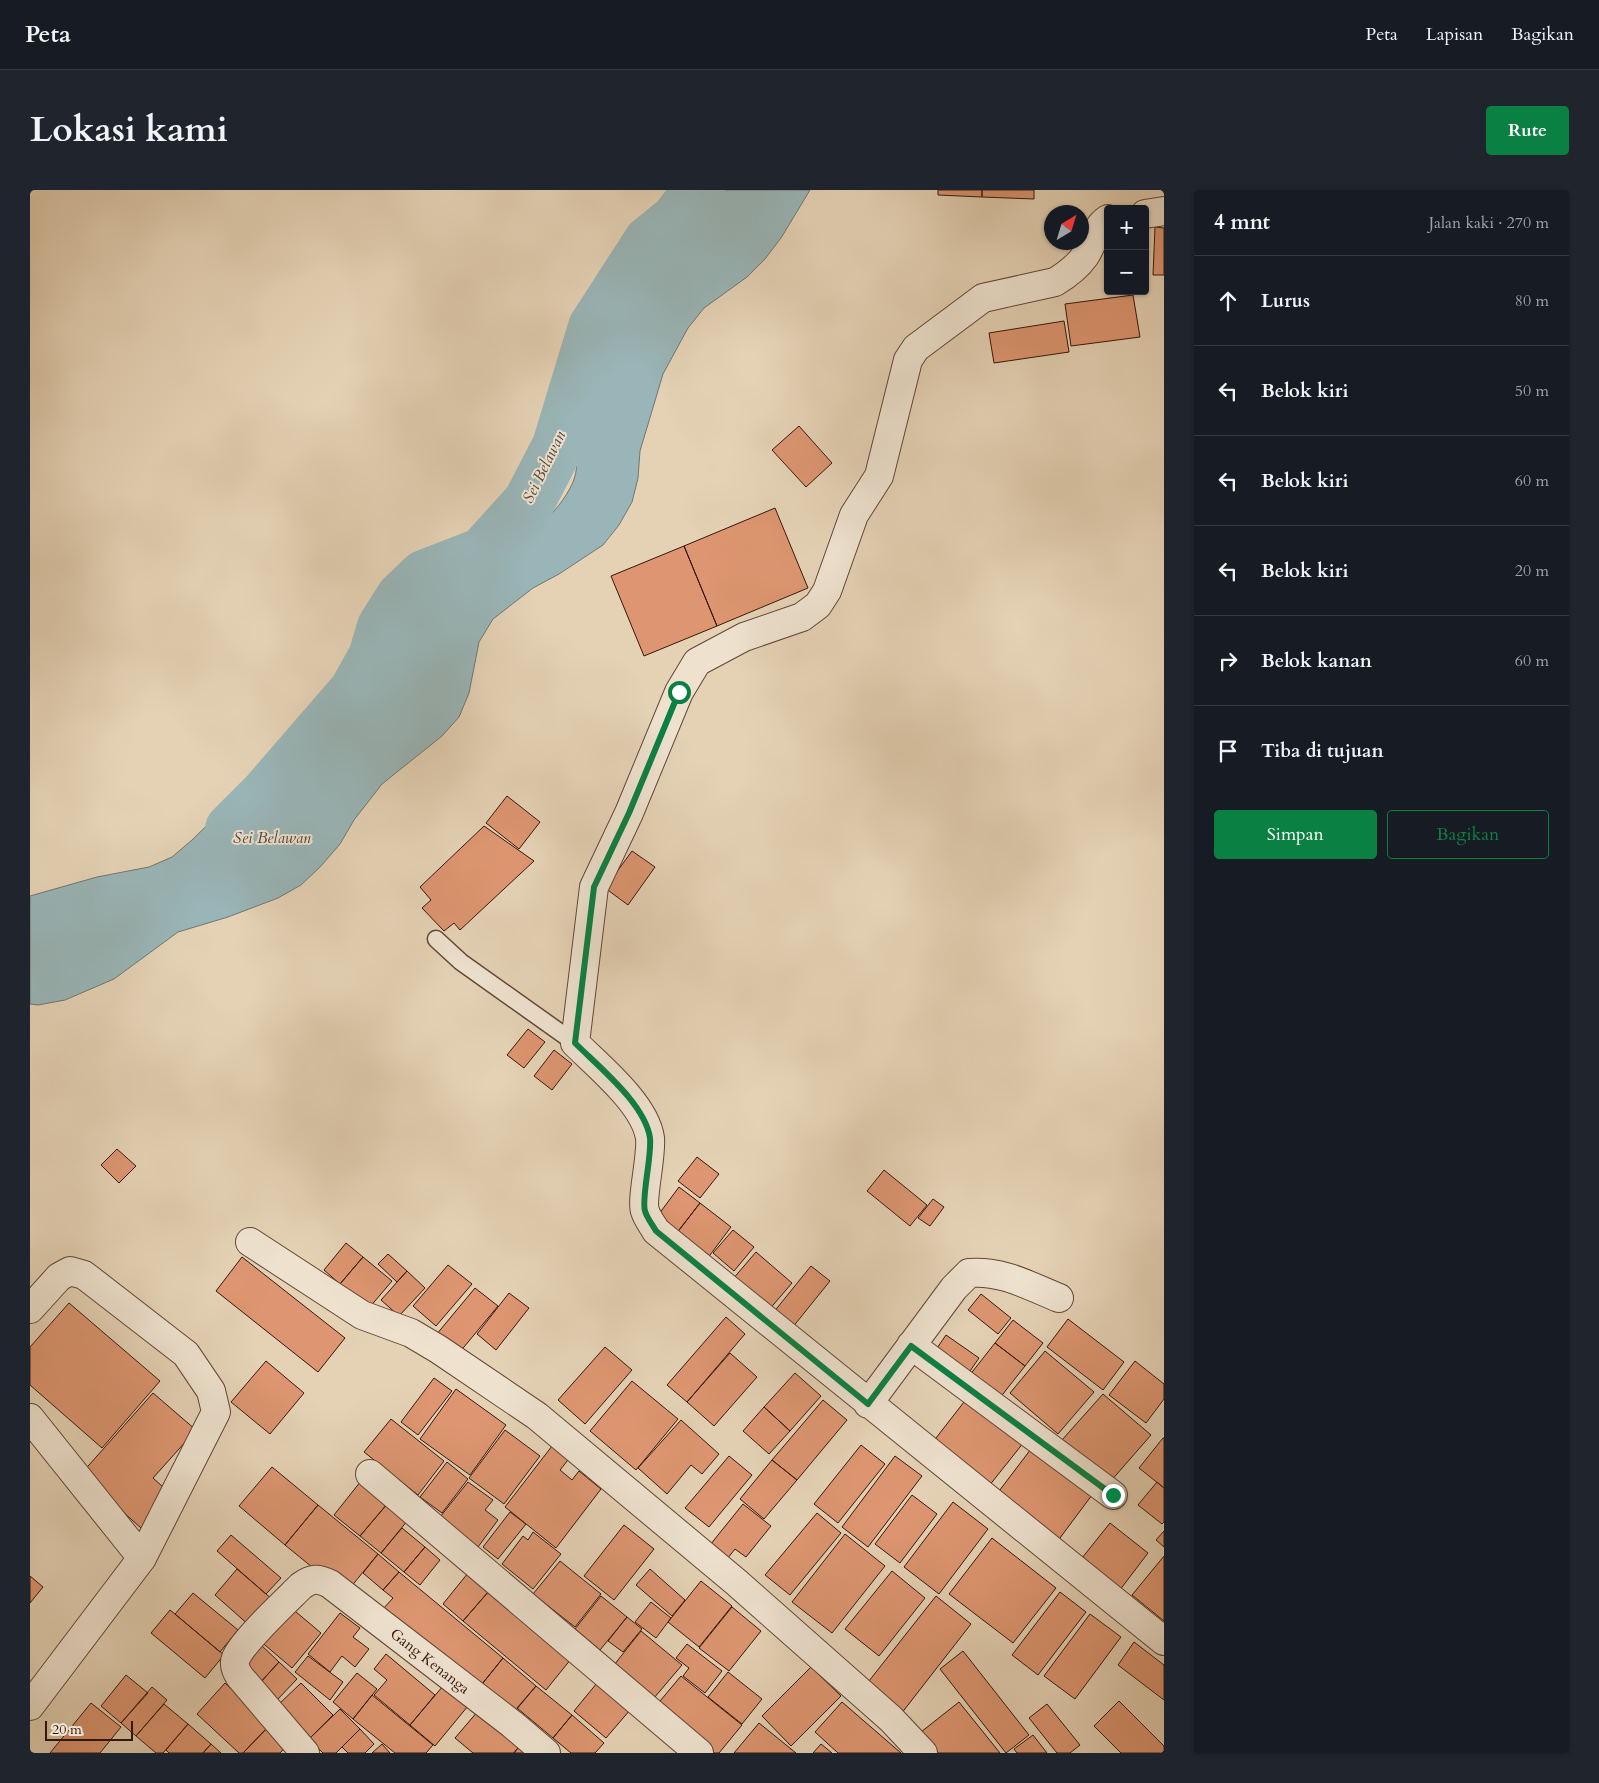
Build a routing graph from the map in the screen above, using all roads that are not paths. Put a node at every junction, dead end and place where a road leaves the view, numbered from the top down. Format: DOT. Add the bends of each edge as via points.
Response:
graph roads {
  1 [pos="1164,211"];
  2 [pos="1149,213"];
  3 [pos="1104,222"];
  4 [pos="436,939"];
  5 [pos="575,1043"];
  6 [pos="250,1242"];
  7 [pos="1059,1298"];
  8 [pos="30,1309"];
  9 [pos="911,1346"];
  10 [pos="868,1404"];
  11 [pos="30,1418"];
  12 [pos="370,1474"];
  13 [pos="1113,1495"];
  14 [pos="142,1558"];
  15 [pos="1164,1642"];
  16 [pos="30,1706"];
  17 [pos="305,1753"];
  18 [pos="546,1753"];
  19 [pos="700,1753"];
  20 [pos="923,1753"];
  1 -- 2 [label="street"];
  3 -- 5 [label="street" via="1084,257 1063,278 983,298 916,348 908,360 879,476 854,515 828,591 818,605 802,617 744,637 698,662 679,692 629,813 594,887"];
  4 -- 5 [label="lane" via="468,968"];
  5 -- 10 [label="street" via="626,1094 645,1121 650,1138 650,1156 644,1209 656,1231"];
  6 -- 20 [label="street" via="362,1315 410,1333 438,1349 536,1416 736,1582 891,1719"];
  7 -- 9 [label="street" via="1004,1275 969,1273"];
  8 -- 14 [label="street" via="59,1277 70,1272 84,1275 186,1354 211,1391 216,1412"];
  9 -- 10 [label="street"];
  9 -- 13 [label="street"];
  10 -- 15 [label="street"];
  11 -- 14 [label="street"];
  12 -- 19 [label="street"];
  14 -- 16 [label="street"];
  17 -- 18 [label="street, Gang Kenanga" via="235,1668 236,1659 246,1645 301,1586 310,1580 320,1579"];
}
